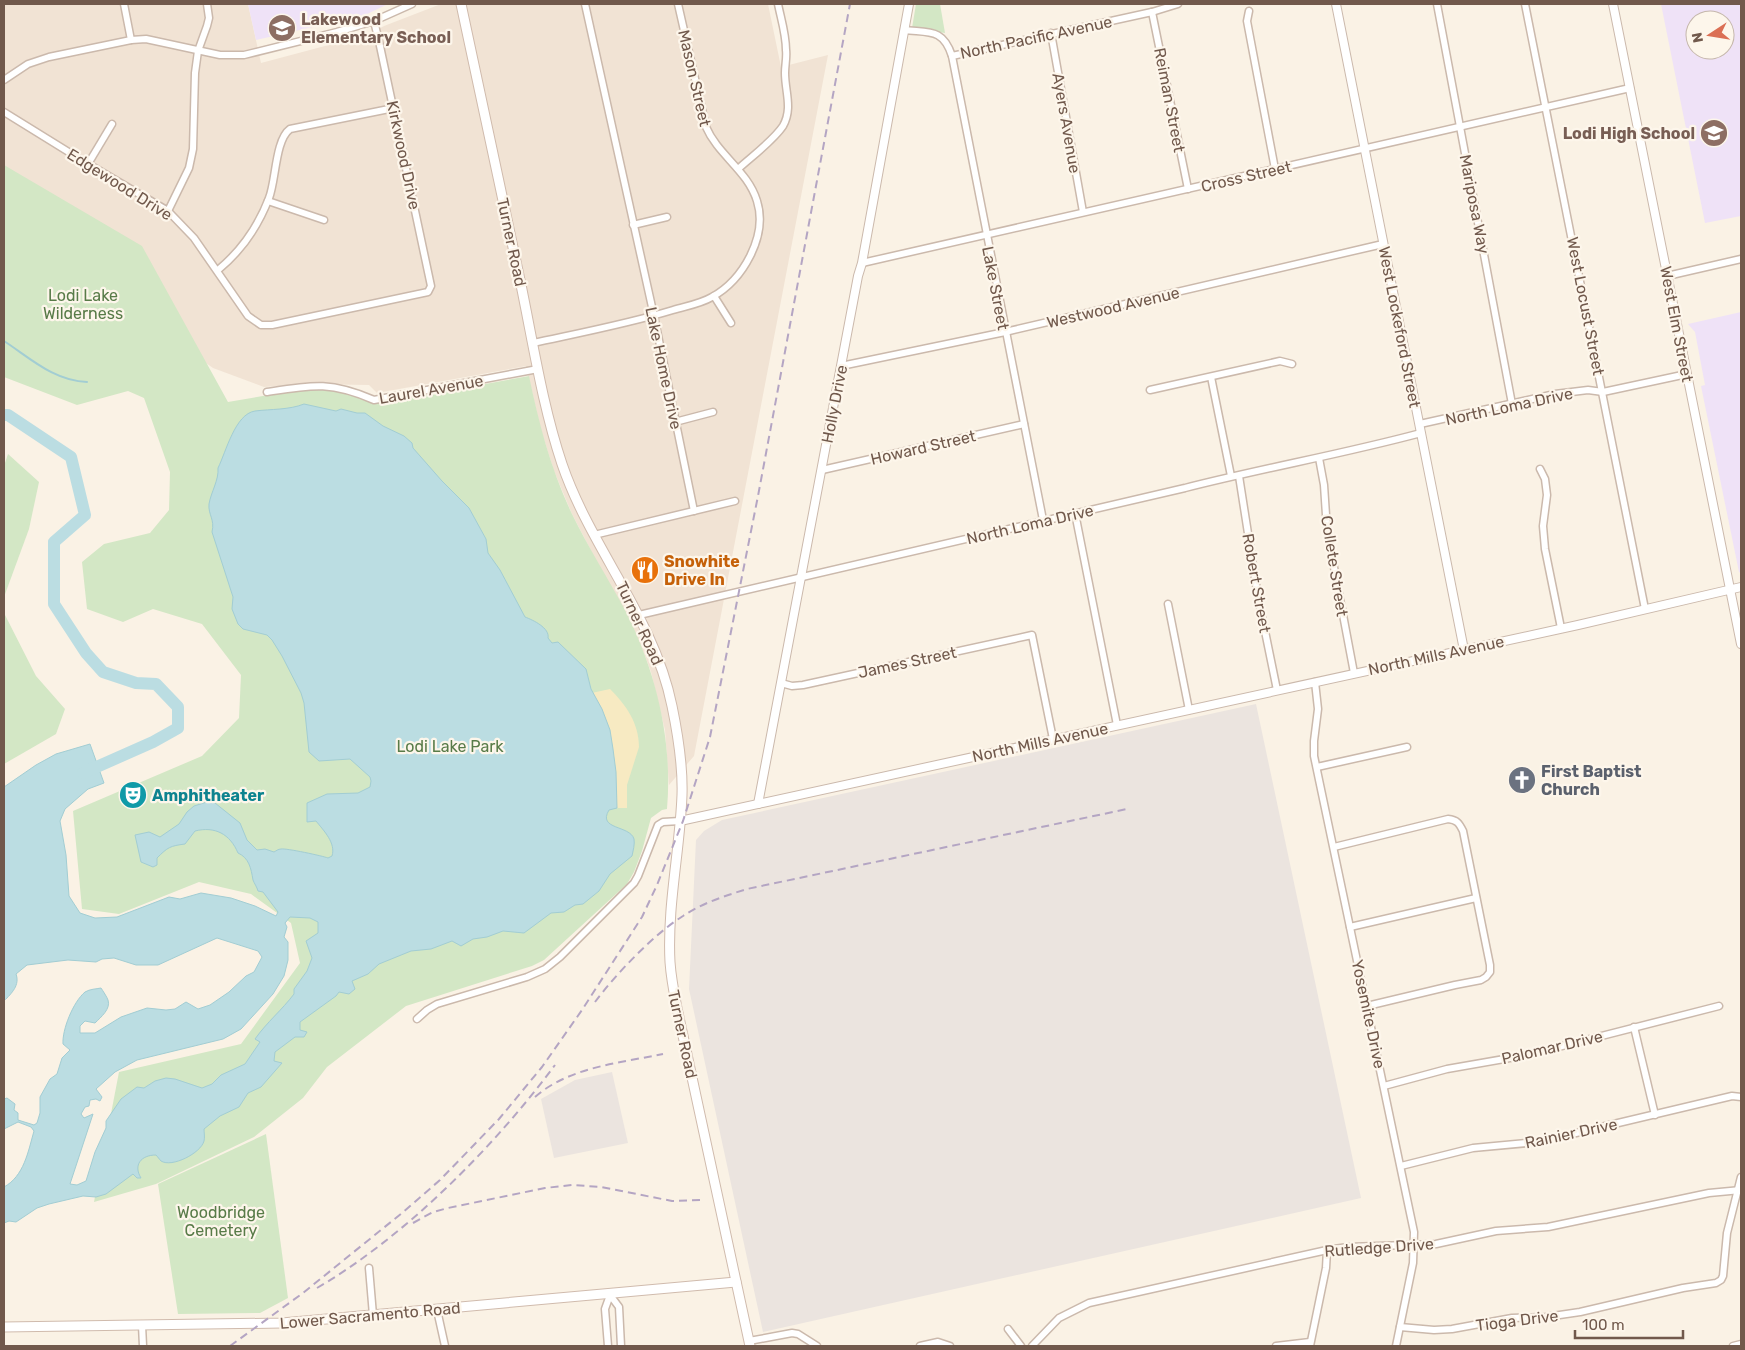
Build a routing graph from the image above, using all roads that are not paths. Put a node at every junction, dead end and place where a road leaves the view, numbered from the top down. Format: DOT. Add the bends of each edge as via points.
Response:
graph roads {
  1 [pos="124,4"];
  2 [pos="207,4"];
  3 [pos="412,4"];
  4 [pos="461,4"];
  5 [pos="585,4"];
  6 [pos="678,4"];
  7 [pos="778,4"];
  8 [pos="909,4"];
  9 [pos="1178,4"];
  10 [pos="1336,4"];
  11 [pos="1437,4"];
  12 [pos="1525,4"];
  13 [pos="1613,4"];
  14 [pos="1248,11"];
  15 [pos="1152,12"];
  16 [pos="374,21"];
  17 [pos="904,30"];
  18 [pos="1051,33"];
  19 [pos="131,40"];
  20 [pos="198,52"];
  21 [pos="952,56"];
  22 [pos="4,80"];
  23 [pos="1630,88"];
  24 [pos="1545,106"];
  25 [pos="394,108"];
  26 [pos="4,112"];
  27 [pos="112,124"];
  28 [pos="1461,126"];
  29 [pos="1364,148"];
  30 [pos="88,164"];
  31 [pos="738,169"];
  32 [pos="1275,169"];
  33 [pos="1188,189"];
  34 [pos="268,201"];
  35 [pos="168,211"];
  36 [pos="1083,212"];
  37 [pos="668,217"];
  38 [pos="324,220"];
  39 [pos="633,225"];
  40 [pos="986,234"];
  41 [pos="1384,244"];
  42 [pos="1741,259"];
  43 [pos="862,263"];
  44 [pos="218,270"];
  45 [pos="1667,276"];
  46 [pos="430,290"];
  47 [pos="714,296"];
  48 [pos="654,316"];
  49 [pos="731,322"];
  50 [pos="1005,332"];
  51 [pos="533,343"];
  52 [pos="1292,364"];
  53 [pos="841,366"];
  54 [pos="538,369"];
  55 [pos="1687,374"];
  56 [pos="1212,376"];
  57 [pos="1150,390"];
  58 [pos="267,392"];
  59 [pos="1603,392"];
  60 [pos="1512,404"];
  61 [pos="713,412"];
  62 [pos="675,422"];
  63 [pos="1024,424"];
  64 [pos="1420,429"];
  65 [pos="1319,458"];
  66 [pos="1540,469"];
  67 [pos="822,470"];
  68 [pos="1231,476"];
  69 [pos="1239,476"];
  70 [pos="735,501"];
  71 [pos="694,511"];
  72 [pos="1075,513"];
  73 [pos="1043,520"];
  74 [pos="594,535"];
  75 [pos="800,578"];
  76 [pos="1741,587"];
  77 [pos="1729,589"];
  78 [pos="1168,604"];
  79 [pos="1645,610"];
  80 [pos="639,615"];
  81 [pos="1562,628"];
  82 [pos="1741,644"];
  83 [pos="1464,650"];
  84 [pos="1354,673"];
  85 [pos="1315,682"];
  86 [pos="781,683"];
  87 [pos="1277,690"];
  88 [pos="1189,710"];
  89 [pos="1117,725"];
  90 [pos="1053,739"];
  91 [pos="1407,746"];
  92 [pos="1317,767"];
  93 [pos="758,804"];
  94 [pos="680,821"];
  95 [pos="1334,846"];
  96 [pos="1476,898"];
  97 [pos="1350,927"];
  98 [pos="1367,1006"];
  99 [pos="1719,1006"];
  100 [pos="417,1019"];
  101 [pos="1634,1027"];
  102 [pos="1384,1086"];
  103 [pos="1741,1097"];
  104 [pos="1655,1115"];
  105 [pos="1401,1166"];
  106 [pos="1741,1177"];
  107 [pos="1740,1190"];
  108 [pos="1415,1245"];
  109 [pos="1327,1250"];
  110 [pos="369,1268"];
  111 [pos="736,1282"];
  112 [pos="610,1295"];
  113 [pos="437,1310"];
  114 [pos="373,1315"];
  115 [pos="142,1326"];
  116 [pos="4,1327"];
  117 [pos="1400,1327"];
  118 [pos="1008,1329"];
  119 [pos="749,1344"];
  120 [pos="1310,1344"];
  121 [pos="1741,1344"];
  122 [pos="143,1346"];
  123 [pos="445,1346"];
  124 [pos="608,1346"];
  125 [pos="621,1346"];
  126 [pos="817,1346"];
  127 [pos="920,1346"];
  128 [pos="950,1346"];
  129 [pos="1021,1346"];
  130 [pos="1032,1346"];
  131 [pos="1276,1346"];
  132 [pos="1396,1346"];
  133 [pos="1733,1346"];
  1 -- 19 [label="street"];
  2 -- 20 [label="street" via="209,18"];
  3 -- 16 [label="street"];
  4 -- 51 [label="main road, Turner Road"];
  5 -- 39 [label="street, Lake Home Drive"];
  6 -- 31 [label="street, Mason Street" via="706,127 710,137"];
  7 -- 31 [label="street" via="785,33 788,114 778,132"];
  8 -- 17 [label="street, Holly Drive"];
  9 -- 15 [label="street, North Pacific Avenue"];
  10 -- 29 [label="street, West Lockeford Street"];
  11 -- 28 [label="street, Mariposa Way"];
  12 -- 24 [label="street, West Locust Street"];
  13 -- 23 [label="street, West Elm Street"];
  14 -- 32 [label="street" via="1247,21"];
  15 -- 18 [label="street, North Pacific Avenue"];
  15 -- 33 [label="street, Reiman Street"];
  16 -- 20 [label="street" via="244,55"];
  16 -- 25 [label="street, Kirkwood Drive"];
  17 -- 21 [label="street, North Pacific Avenue" via="940,36 946,40"];
  17 -- 43 [label="street, Holly Drive"];
  18 -- 21 [label="street, North Pacific Avenue"];
  18 -- 36 [label="street, Ayers Avenue"];
  19 -- 20 [label="street" via="154,40"];
  19 -- 22 [label="street" via="49,57 28,64"];
  20 -- 35 [label="street" via="194,73 194,149 189,168"];
  21 -- 40 [label="street, Lake Street"];
  23 -- 24 [label="street, Cross Street"];
  23 -- 45 [label="street, West Elm Street"];
  24 -- 28 [label="street, Cross Street"];
  24 -- 59 [label="street, West Locust Street"];
  25 -- 34 [label="street" via="287,131 282,139"];
  25 -- 46 [label="street, Kirkwood Drive"];
  26 -- 30 [label="street, Edgewood Drive"];
  27 -- 30 [label="street"];
  28 -- 29 [label="street, Cross Street"];
  28 -- 60 [label="street, Mariposa Way"];
  29 -- 32 [label="street, Cross Street"];
  29 -- 41 [label="street, West Lockeford Street"];
  30 -- 35 [label="street, Edgewood Drive"];
  31 -- 47 [label="street, Mason Street" via="758,203 759,228 754,247 742,268"];
  32 -- 33 [label="street, Cross Street"];
  33 -- 36 [label="street, Cross Street"];
  34 -- 38 [label="street"];
  34 -- 44 [label="street" via="252,233"];
  35 -- 44 [label="street, Edgewood Drive"];
  36 -- 40 [label="street, Cross Street"];
  37 -- 39 [label="street"];
  39 -- 48 [label="street, Lake Home Drive"];
  40 -- 43 [label="street, Cross Street"];
  40 -- 50 [label="street, Lake Street"];
  41 -- 50 [label="street, Westwood Avenue"];
  41 -- 64 [label="street, West Lockeford Street"];
  42 -- 45 [label="street"];
  43 -- 53 [label="street, Holly Drive"];
  44 -- 46 [label="street, Edgewood Drive" via="248,316 261,325"];
  45 -- 55 [label="street, West Elm Street"];
  47 -- 48 [label="street, Mason Street"];
  47 -- 49 [label="street"];
  48 -- 51 [label="street"];
  48 -- 62 [label="street, Lake Home Drive"];
  50 -- 53 [label="street, Westwood Avenue"];
  50 -- 63 [label="street, Lake Street"];
  51 -- 54 [label="main road, Turner Road"];
  52 -- 56 [label="street" via="1280,362"];
  53 -- 67 [label="street, Holly Drive"];
  54 -- 58 [label="street, Laurel Avenue" via="374,400 329,386 312,385"];
  54 -- 74 [label="main road, Turner Road" via="563,465"];
  55 -- 59 [label="street, North Loma Drive"];
  55 -- 77 [label="street, West Elm Street"];
  56 -- 57 [label="street"];
  56 -- 68 [label="street"];
  59 -- 60 [label="street, North Loma Drive" via="1569,391"];
  59 -- 79 [label="street, West Locust Street"];
  60 -- 64 [label="street, North Loma Drive"];
  61 -- 62 [label="street"];
  62 -- 71 [label="street, Lake Home Drive"];
  63 -- 67 [label="street, Howard Street"];
  63 -- 73 [label="street, Lake Street"];
  64 -- 65 [label="street, North Loma Drive"];
  64 -- 83 [label="street, West Lockeford Street"];
  65 -- 69 [label="street, North Loma Drive"];
  65 -- 84 [label="street, Collete Street" via="1327,530"];
  66 -- 81 [label="street" via="1547,495 1543,526 1545,549"];
  67 -- 75 [label="street, Holly Drive"];
  68 -- 69 [label="street, North Loma Drive"];
  68 -- 72 [label="street, North Loma Drive"];
  69 -- 87 [label="street, Robert Street"];
  70 -- 71 [label="street"];
  71 -- 74 [label="street"];
  72 -- 73 [label="street, North Loma Drive"];
  72 -- 89 [label="street"];
  73 -- 75 [label="street, North Loma Drive"];
  74 -- 80 [label="main road, Turner Road"];
  75 -- 80 [label="street, North Loma Drive"];
  75 -- 86 [label="street, Holly Drive"];
  76 -- 77 [label="street, North Mills Avenue"];
  77 -- 79 [label="street, North Mills Avenue"];
  77 -- 82 [label="street, West Elm Street"];
  78 -- 88 [label="street"];
  79 -- 81 [label="street, North Mills Avenue"];
  80 -- 94 [label="main road, Turner Road" via="658,657 672,706 682,770"];
  81 -- 83 [label="street, North Mills Avenue"];
  83 -- 84 [label="street, North Mills Avenue"];
  84 -- 85 [label="street, North Mills Avenue"];
  85 -- 87 [label="street, North Mills Avenue"];
  85 -- 92 [label="street, Yosemite Drive"];
  86 -- 90 [label="street, James Street" via="803,685 1032,635"];
  86 -- 93 [label="street, Holly Drive"];
  87 -- 88 [label="street, North Mills Avenue"];
  88 -- 89 [label="street, North Mills Avenue"];
  89 -- 90 [label="street, North Mills Avenue"];
  90 -- 93 [label="street, North Mills Avenue"];
  91 -- 92 [label="street"];
  92 -- 95 [label="street, Yosemite Drive"];
  93 -- 94 [label="street, North Mills Avenue"];
  94 -- 100 [label="street, North Mills Avenue" via="658,825 634,883 545,969 437,1004"];
  94 -- 111 [label="main road, Turner Road" via="670,925 672,979"];
  95 -- 96 [label="street" via="1454,820 1460,827"];
  95 -- 97 [label="street, Yosemite Drive"];
  96 -- 97 [label="street"];
  96 -- 98 [label="street" via="1490,965 1490,972 1484,978"];
  97 -- 98 [label="street, Yosemite Drive"];
  98 -- 102 [label="street, Yosemite Drive"];
  99 -- 101 [label="street, Palomar Drive"];
  101 -- 102 [label="street, Palomar Drive" via="1527,1055 1447,1069"];
  101 -- 104 [label="street"];
  102 -- 105 [label="street, Yosemite Drive"];
  103 -- 104 [label="street, Rainier Drive" via="1732,1096"];
  104 -- 105 [label="street, Rainier Drive" via="1538,1142 1473,1148"];
  105 -- 108 [label="street, Yosemite Drive"];
  106 -- 107 [label="street"];
  107 -- 108 [label="street, Rutledge Drive" via="1691,1196 1548,1228 1496,1231 1436,1244"];
  107 -- 117 [label="street, Tioga Drive" via="1727,1233 1723,1276 1716,1283 1572,1313 1506,1318 1452,1329"];
  108 -- 109 [label="street, Rutledge Drive"];
  108 -- 117 [label="street, Yosemite Drive"];
  109 -- 120 [label="street"];
  109 -- 130 [label="street, Rutledge Drive" via="1089,1303 1059,1318"];
  110 -- 114 [label="street"];
  111 -- 112 [label="main road, Lower Sacramento Road"];
  111 -- 119 [label="main road, Turner Road"];
  112 -- 113 [label="main road, Lower Sacramento Road"];
  112 -- 124 [label="street" via="605,1309"];
  112 -- 125 [label="street" via="619,1307"];
  113 -- 114 [label="main road, Lower Sacramento Road"];
  113 -- 123 [label="street"];
  114 -- 115 [label="main road, Lower Sacramento Road" via="261,1324"];
  115 -- 116 [label="main road, Lower Sacramento Road"];
  115 -- 122 [label="street"];
  117 -- 132 [label="street, Yosemite Drive"];
  118 -- 129 [label="street"];
  119 -- 126 [label="street" via="792,1333"];
  120 -- 131 [label="street"];
  121 -- 133 [label="street"];
  127 -- 128 [label="street" via="938,1342"];
}
